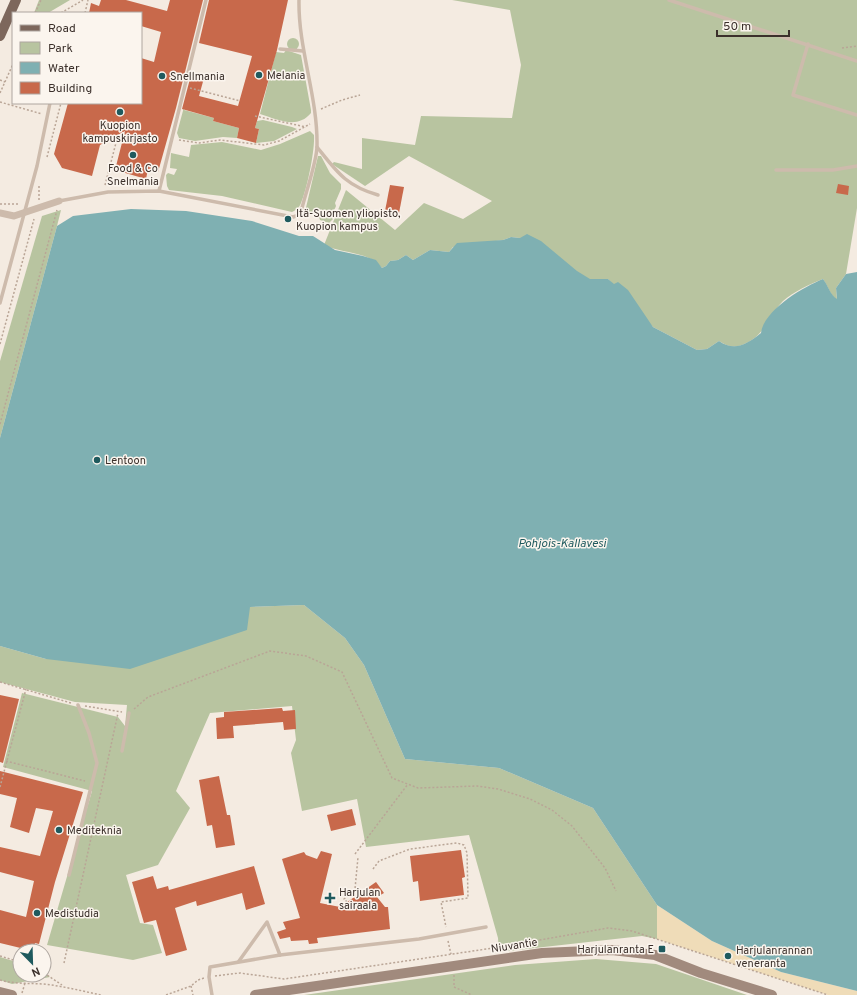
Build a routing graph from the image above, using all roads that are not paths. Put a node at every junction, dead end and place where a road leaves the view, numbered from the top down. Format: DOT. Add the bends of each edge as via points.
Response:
graph roads {
  1 [pos="16,0"];
  2 [pos="206,0"];
  3 [pos="299,0"];
  4 [pos="669,0"];
  5 [pos="0,36"];
  6 [pos="808,44"];
  7 [pos="280,48"];
  8 [pos="303,51"];
  9 [pos="857,61"];
  10 [pos="50,104"];
  11 [pos="857,115"];
  12 [pos="317,147"];
  13 [pos="857,166"];
  14 [pos="776,170"];
  15 [pos="159,191"];
  16 [pos="378,195"];
  17 [pos="59,201"];
  18 [pos="24,212"];
  19 [pos="0,214"];
  20 [pos="0,303"];
  21 [pos="78,705"];
  22 [pos="129,713"];
  23 [pos="122,751"];
  24 [pos="70,875"];
  25 [pos="486,927"];
  26 [pos="280,955"];
  27 [pos="240,961"];
  28 [pos="0,993"];
  29 [pos="12,995"];
  30 [pos="212,995"];
  31 [pos="255,995"];
  32 [pos="772,995"];
  1 -- 5 [label="main road"];
  2 -- 15 [label="lane"];
  3 -- 8 [label="lane" via="298,24"];
  4 -- 6 [label="lane"];
  6 -- 9 [label="lane"];
  6 -- 11 [label="lane" via="793,95"];
  7 -- 8 [label="lane"];
  8 -- 12 [label="lane" via="314,112"];
  10 -- 18 [label="lane"];
  12 -- 15 [label="lane" via="299,216 293,217"];
  12 -- 16 [label="lane" via="348,183"];
  13 -- 14 [label="lane" via="833,170"];
  15 -- 17 [label="lane" via="108,192"];
  17 -- 18 [label="street"];
  18 -- 19 [label="street" via="10,216"];
  18 -- 20 [label="lane"];
  21 -- 24 [label="lane" via="90,733 97,763"];
  22 -- 23 [label="lane"];
  25 -- 26 [label="lane" via="342,949"];
  26 -- 27 [label="lane"];
  26 -- 27 [label="lane" via="267,922"];
  27 -- 30 [label="lane" via="210,967"];
  28 -- 29 [label="street"];
  31 -- 32 [label="street, Niuvantie" via="542,953 583,950 655,955 701,973"];
}
